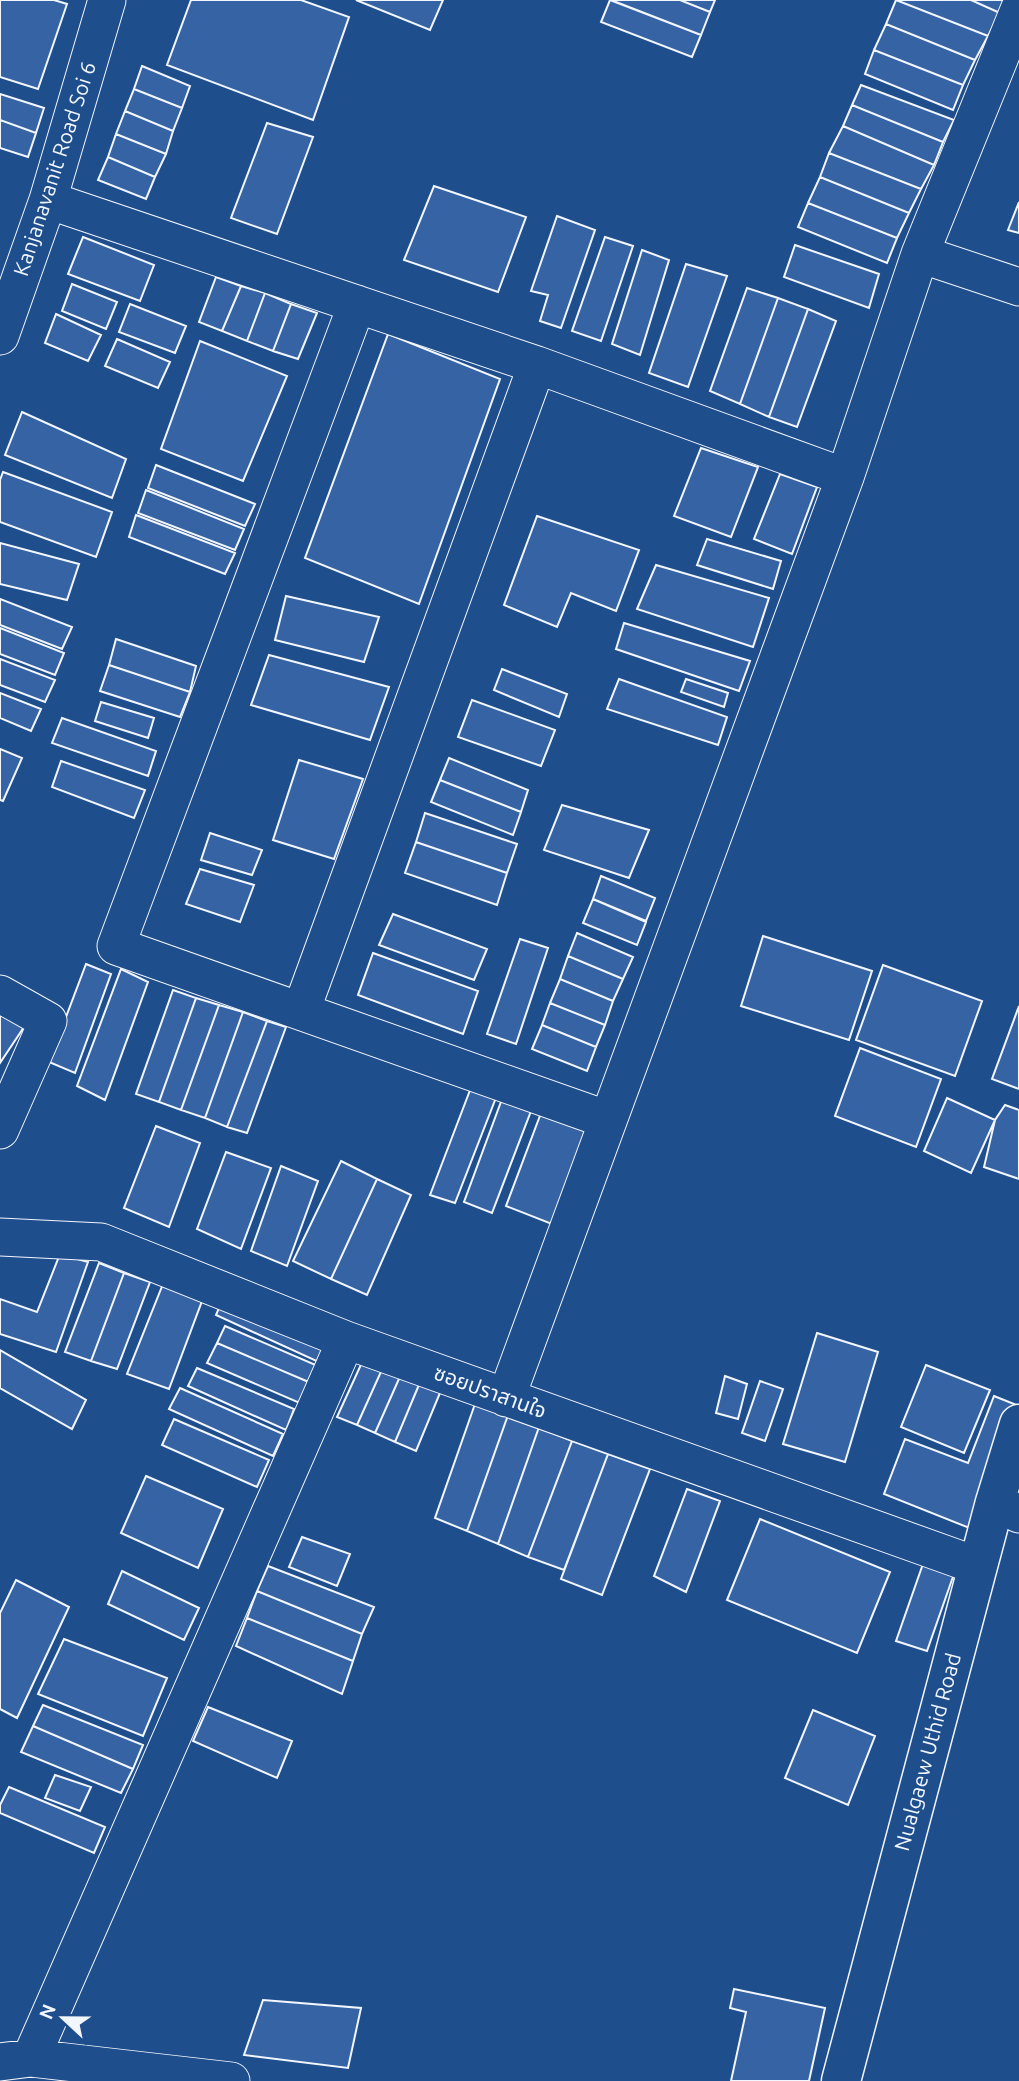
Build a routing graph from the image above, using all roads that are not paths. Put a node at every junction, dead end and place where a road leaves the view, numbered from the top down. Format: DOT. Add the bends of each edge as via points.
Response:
graph roads {
  1 [pos="107,0"];
  2 [pos="1019,10"];
  3 [pos="48,200"];
  4 [pos="920,254"];
  5 [pos="1019,287"];
  6 [pos="357,304"];
  7 [pos="0,336"];
  8 [pos="537,365"];
  9 [pos="845,477"];
  10 [pos="0,993"];
  11 [pos="301,1011"];
  12 [pos="608,1120"];
  13 [pos="0,1130"];
  14 [pos="0,1237"];
  15 [pos="346,1340"];
  16 [pos="506,1398"];
  17 [pos="1019,1424"];
  18 [pos="1007,1508"];
  19 [pos="978,1566"];
  20 [pos="15,2060"];
  21 [pos="230,2081"];
  22 [pos="841,2081"];
  1 -- 3 [label="street, Kanjanavanit Road Soi 6"];
  2 -- 4 [label="street"];
  3 -- 6 [label="street"];
  3 -- 7 [label="street, Kanjanavanit Road Soi 6"];
  4 -- 5 [label="street"];
  4 -- 9 [label="street"];
  6 -- 8 [label="street"];
  6 -- 11 [label="street" via="116,946"];
  8 -- 9 [label="street"];
  8 -- 11 [label="street"];
  9 -- 12 [label="street"];
  10 -- 13 [label="street" via="48,1021"];
  11 -- 12 [label="street"];
  12 -- 16 [label="street"];
  14 -- 15 [label="street, ซอยปราสานใจ" via="101,1242"];
  15 -- 16 [label="street, ซอยปราสานใจ"];
  15 -- 20 [label="street"];
  16 -- 19 [label="street, ซอยปราสานใจ"];
  17 -- 18 [label="street, Nualgaew Uthid Road"];
  18 -- 19 [label="street, Nualgaew Uthid Road"];
  19 -- 22 [label="street, Nualgaew Uthid Road"];
  20 -- 21 [label="street"];
}
